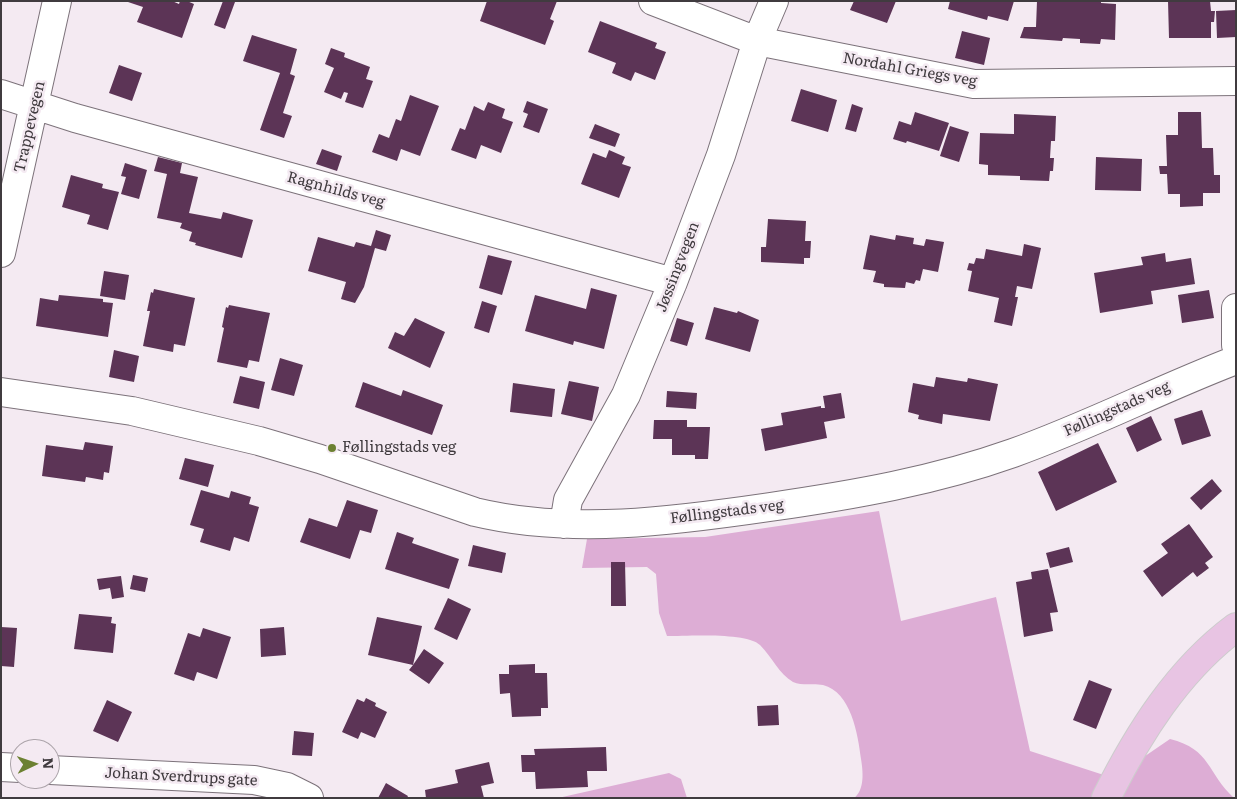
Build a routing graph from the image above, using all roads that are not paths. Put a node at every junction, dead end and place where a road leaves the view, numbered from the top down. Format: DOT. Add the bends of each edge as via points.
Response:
graph roads {
  1 [pos="57,1"];
  2 [pos="653,1"];
  3 [pos="774,1"];
  4 [pos="758,41"];
  5 [pos="1236,81"];
  6 [pos="1,94"];
  7 [pos="36,105"];
  8 [pos="1,253"];
  9 [pos="672,282"];
  10 [pos="1236,308"];
  11 [pos="1236,345"];
  12 [pos="1236,360"];
  13 [pos="1,392"];
  14 [pos="564,524"];
  15 [pos="1236,627"];
  16 [pos="60,770"];
  17 [pos="309,798"];
  18 [pos="1106,798"];
  1 -- 7 [label="street, Trappevegen"];
  2 -- 4 [label="street, Nordahl Griegs veg"];
  3 -- 4 [label="street, Jøssingvegen"];
  4 -- 5 [label="street, Nordahl Griegs veg" via="974,84"];
  4 -- 9 [label="street, Jøssingvegen" via="721,155"];
  6 -- 7 [label="street, Ragnhilds veg"];
  7 -- 8 [label="street, Trappevegen"];
  7 -- 9 [label="street, Ragnhilds veg"];
  9 -- 14 [label="street, Jøssingvegen" via="626,395 568,500"];
  10 -- 11 [label="street"];
  12 -- 14 [label="street, Føllingstads veg" via="1014,453 918,481 848,496 714,515"];
  13 -- 14 [label="street, Føllingstads veg" via="132,411 189,424 320,459 475,512"];
  15 -- 18 [label="main road" via="1211,646 1172,688 1122,766"];
  16 -- 17 [label="street, Johan Sverdrups gate" via="254,780 287,787"];
}
